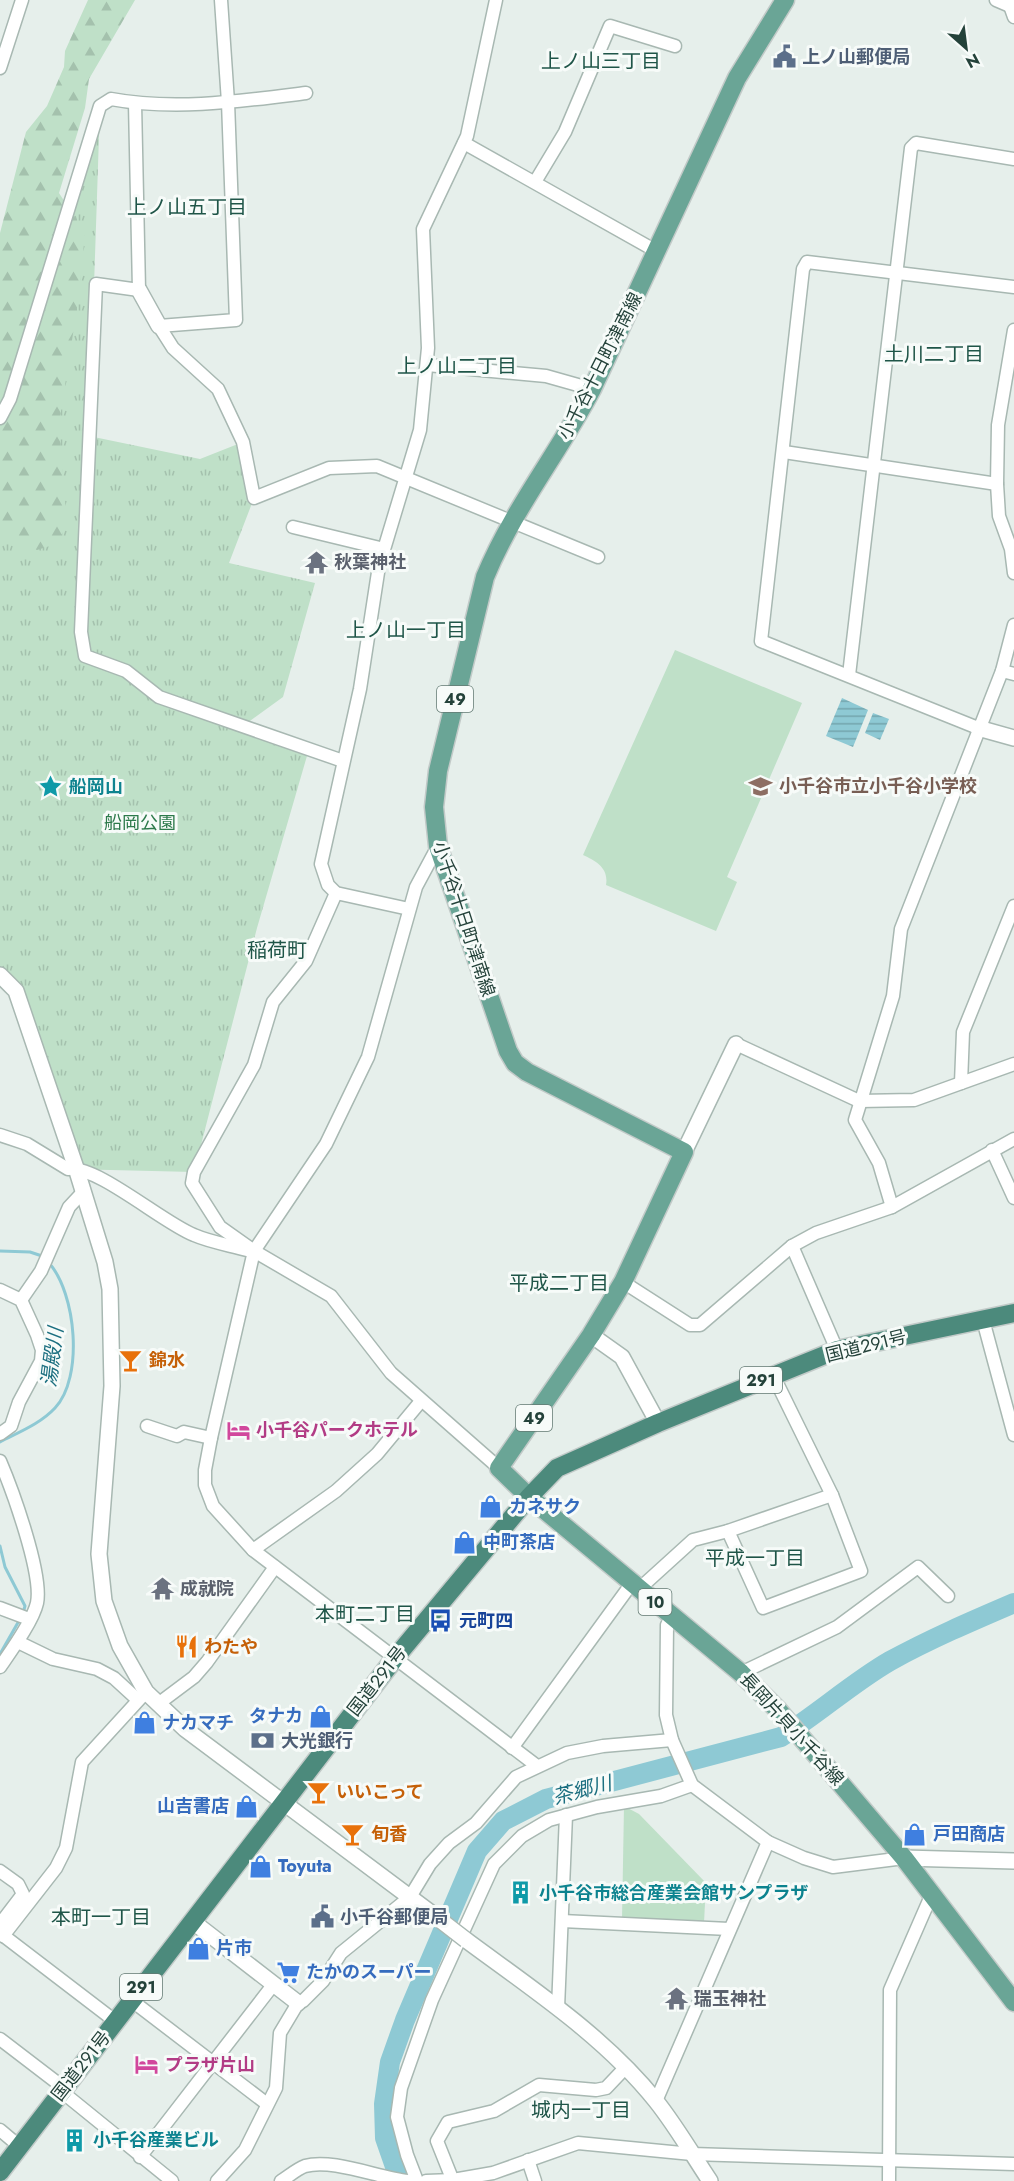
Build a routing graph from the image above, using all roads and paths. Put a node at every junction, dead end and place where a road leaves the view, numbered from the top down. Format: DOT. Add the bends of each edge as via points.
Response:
graph roads {
  1 [pos="22,0"];
  2 [pos="221,0"];
  3 [pos="496,0"];
  4 [pos="785,0"];
  5 [pos="996,0"];
  6 [pos="1012,7"];
  7 [pos="675,46"];
  8 [pos="0,68"];
  9 [pos="306,93"];
  10 [pos="228,102"];
  11 [pos="135,103"];
  12 [pos="464,143"];
  13 [pos="1014,159"];
  14 [pos="535,182"];
  15 [pos="656,251"];
  16 [pos="897,274"];
  17 [pos="1014,287"];
  18 [pos="139,290"];
  19 [pos="159,326"];
  20 [pos="1014,330"];
  21 [pos="427,365"];
  22 [pos="592,389"];
  23 [pos="1014,409"];
  24 [pos="1001,413"];
  25 [pos="0,418"];
  26 [pos="784,452"];
  27 [pos="876,464"];
  28 [pos="407,477"];
  29 [pos="997,484"];
  30 [pos="510,521"];
  31 [pos="294,527"];
  32 [pos="384,549"];
  33 [pos="598,557"];
  34 [pos="1014,573"];
  35 [pos="1014,625"];
  36 [pos="1008,673"];
  37 [pos="849,675"];
  38 [pos="978,729"];
  39 [pos="1014,738"];
  40 [pos="343,761"];
  41 [pos="438,846"];
  42 [pos="336,893"];
  43 [pos="1014,906"];
  44 [pos="409,909"];
  45 [pos="0,975"];
  46 [pos="736,1044"];
  47 [pos="1014,1064"];
  48 [pos="961,1083"];
  49 [pos="860,1101"];
  50 [pos="3,1136"];
  51 [pos="1014,1139"];
  52 [pos="992,1150"];
  53 [pos="684,1152"];
  54 [pos="76,1168"];
  55 [pos="83,1192"];
  56 [pos="1014,1198"];
  57 [pos="892,1207"];
  58 [pos="792,1246"];
  59 [pos="254,1251"];
  60 [pos="623,1282"];
  61 [pos="0,1290"];
  62 [pos="21,1300"];
  63 [pos="1014,1313"];
  64 [pos="983,1320"];
  65 [pos="591,1335"];
  66 [pos="837,1350"];
  67 [pos="773,1375"];
  68 [pos="421,1401"];
  69 [pos="658,1423"];
  70 [pos="147,1426"];
  71 [pos="0,1434"];
  72 [pos="1014,1435"];
  73 [pos="211,1438"];
  74 [pos="0,1461"];
  75 [pos="499,1468"];
  76 [pos="832,1495"];
  77 [pos="529,1497"];
  78 [pos="728,1531"];
  79 [pos="253,1550"];
  80 [pos="275,1567"];
  81 [pos="635,1586"];
  82 [pos="948,1596"];
  83 [pos="0,1608"];
  84 [pos="672,1615"];
  85 [pos="25,1617"];
  86 [pos="18,1642"];
  87 [pos="394,1658"];
  88 [pos="0,1666"];
  89 [pos="741,1672"];
  90 [pos="142,1696"];
  91 [pos="158,1704"];
  92 [pos="672,1740"];
  93 [pos="512,1748"];
  94 [pos="537,1766"];
  95 [pos="691,1782"];
  96 [pos="284,1802"];
  97 [pos="566,1815"];
  98 [pos="768,1842"];
  99 [pos="904,1858"];
  100 [pos="1014,1861"];
  101 [pos="0,1871"];
  102 [pos="931,1896"];
  103 [pos="410,1897"];
  104 [pos="562,1921"];
  105 [pos="192,1922"];
  106 [pos="729,1929"];
  107 [pos="1,1931"];
  108 [pos="273,1985"];
  109 [pos="131,2000"];
  110 [pos="1014,2002"];
  111 [pos="298,2003"];
  112 [pos="558,2008"];
  113 [pos="115,2021"];
  114 [pos="0,2039"];
  115 [pos="214,2062"];
  116 [pos="625,2068"];
  117 [pos="62,2090"];
  118 [pos="656,2101"];
  119 [pos="267,2104"];
  120 [pos="0,2130"];
  121 [pos="19,2145"];
  122 [pos="692,2154"];
  123 [pos="140,2157"];
  124 [pos="889,2158"];
  125 [pos="528,2160"];
  126 [pos="1014,2164"];
  127 [pos="0,2172"];
  128 [pos="172,2181"];
  129 [pos="217,2181"];
  130 [pos="281,2181"];
  131 [pos="408,2181"];
  132 [pos="417,2181"];
  133 [pos="426,2181"];
  134 [pos="453,2181"];
  135 [pos="535,2181"];
  136 [pos="710,2181"];
  137 [pos="889,2181"];
  1 -- 8 [label="street"];
  2 -- 10 [label="street"];
  3 -- 12 [label="street"];
  4 -- 15 [label="main road, 小千谷十日町津南線 / 49" via="737,78"];
  5 -- 6 [label="street"];
  7 -- 14 [label="street" via="609,26 565,132"];
  9 -- 10 [label="street"];
  10 -- 11 [label="street"];
  10 -- 19 [label="street" via="236,320"];
  11 -- 18 [label="street"];
  11 -- 25 [label="street" via="111,99 100,106 10,399"];
  12 -- 14 [label="street"];
  12 -- 21 [label="street" via="423,229"];
  13 -- 16 [label="street" via="916,143 911,148"];
  14 -- 15 [label="street"];
  15 -- 22 [label="main road, 小千谷十日町津南線 / 49"];
  16 -- 17 [label="street"];
  16 -- 26 [label="street" via="807,262 803,269"];
  16 -- 27 [label="street"];
  18 -- 19 [label="street"];
  18 -- 40 [label="street" via="96,284 81,632 85,656 126,671 159,697"];
  19 -- 28 [label="street" via="173,348 218,389 243,442 254,498 329,468 377,466"];
  20 -- 24 [label="street"];
  21 -- 22 [label="street" via="546,376"];
  21 -- 28 [label="street" via="420,430"];
  22 -- 30 [label="main road, 小千谷十日町津南線 / 49" via="572,427"];
  23 -- 24 [label="street"];
  24 -- 29 [label="street"];
  26 -- 27 [label="street"];
  26 -- 37 [label="street" via="761,641"];
  27 -- 29 [label="street"];
  27 -- 37 [label="street"];
  28 -- 30 [label="street"];
  28 -- 32 [label="street"];
  29 -- 34 [label="street" via="999,516 1011,549"];
  30 -- 33 [label="street"];
  30 -- 41 [label="main road, 小千谷十日町津南線 / 49" via="485,577 438,771 434,807"];
  31 -- 32 [label="street"];
  32 -- 40 [label="street" via="360,689"];
  35 -- 36 [label="street"];
  36 -- 38 [label="street"];
  37 -- 38 [label="street"];
  38 -- 39 [label="street"];
  38 -- 49 [label="street" via="901,929 893,996"];
  40 -- 42 [label="street" via="321,864 328,885"];
  41 -- 44 [label="street"];
  41 -- 53 [label="main road, 小千谷十日町津南線 / 49" via="515,1063"];
  42 -- 44 [label="street"];
  42 -- 59 [label="street" via="306,961 273,1002 254,1065 194,1172 192,1183 220,1227"];
  43 -- 48 [label="street" via="963,1032"];
  44 -- 59 [label="street" via="368,1056 326,1144"];
  45 -- 54 [label="street" via="16,991"];
  46 -- 49 [label="street"];
  46 -- 53 [label="street"];
  47 -- 48 [label="street"];
  48 -- 49 [label="street" via="914,1100"];
  49 -- 57 [label="street" via="855,1120 879,1163"];
  50 -- 54 [label="street" via="27,1144 68,1169"];
  51 -- 52 [label="street"];
  52 -- 56 [label="street"];
  52 -- 57 [label="street"];
  53 -- 60 [label="main road, 49"];
  54 -- 55 [label="street"];
  54 -- 59 [label="street" via="193,1235"];
  55 -- 62 [label="street" via="69,1207 44,1264"];
  55 -- 90 [label="street" via="105,1262 112,1313 112,1386 99,1554 104,1601"];
  57 -- 58 [label="street" via="816,1233"];
  58 -- 60 [label="street" via="700,1325 690,1325"];
  58 -- 66 [label="street"];
  59 -- 68 [label="street" via="331,1296 391,1373"];
  59 -- 73 [label="street"];
  60 -- 65 [label="main road, 49"];
  61 -- 62 [label="street"];
  62 -- 71 [label="street" via="42,1350 11,1426"];
  63 -- 64 [label="highway, 国道291号 / 291"];
  64 -- 66 [label="highway, 国道291号 / 291"];
  64 -- 72 [label="street"];
  65 -- 69 [label="street" via="622,1357"];
  65 -- 75 [label="main road, 49"];
  66 -- 67 [label="highway, 国道291号 / 291"];
  67 -- 69 [label="highway, 国道291号 / 291"];
  67 -- 76 [label="street"];
  68 -- 75 [label="street"];
  68 -- 79 [label="street" via="376,1454 344,1484"];
  69 -- 77 [label="highway, 国道291号 / 291" via="569,1461"];
  70 -- 73 [label="street" via="177,1436 184,1432"];
  73 -- 79 [label="street" via="205,1485 213,1506"];
  74 -- 85 [label="street" via="34,1567 37,1603"];
  75 -- 77 [label="main road"];
  76 -- 78 [label="street"];
  76 -- 78 [label="street" via="861,1571 763,1608"];
  77 -- 81 [label="main road, 長岡片貝小千谷線 / 10"];
  77 -- 87 [label="highway, 国道291号 / 291"];
  78 -- 81 [label="street" via="693,1540"];
  79 -- 80 [label="street"];
  80 -- 87 [label="street"];
  80 -- 91 [label="street" via="207,1662"];
  81 -- 84 [label="main road, 長岡片貝小千谷線 / 10"];
  81 -- 93 [label="street"];
  82 -- 89 [label="street" via="918,1567 837,1627"];
  83 -- 85 [label="street"];
  84 -- 89 [label="main road, 長岡片貝小千谷線 / 10"];
  84 -- 92 [label="street" via="667,1625 666,1715"];
  85 -- 86 [label="street"];
  86 -- 88 [label="street"];
  86 -- 90 [label="street" via="53,1659 97,1669"];
  87 -- 93 [label="street"];
  87 -- 96 [label="highway, 国道291号 / 291"];
  89 -- 99 [label="main road, 長岡片貝小千谷線 / 10" via="810,1746"];
  90 -- 91 [label="street"];
  90 -- 107 [label="street" via="82,1762 66,1848 56,1868"];
  91 -- 96 [label="street" via="185,1729"];
  92 -- 94 [label="street" via="603,1746 567,1753"];
  92 -- 95 [label="street"];
  93 -- 94 [label="street"];
  94 -- 103 [label="street" via="516,1777 476,1823 449,1843 430,1864"];
  95 -- 97 [label="street" via="661,1796"];
  95 -- 98 [label="street"];
  96 -- 103 [label="street"];
  96 -- 105 [label="highway, 国道291号 / 291"];
  97 -- 104 [label="street"];
  97 -- 132 [label="street" via="536,1825 494,1864 432,2001 405,2072 398,2103 401,2136"];
  98 -- 99 [label="street" via="833,1867"];
  98 -- 106 [label="street"];
  99 -- 100 [label="street"];
  99 -- 102 [label="main road, 長岡片貝小千谷線 / 10"];
  101 -- 107 [label="street" via="18,1884 23,1894"];
  102 -- 110 [label="main road, 長岡片貝小千谷線 / 10"];
  102 -- 124 [label="street" via="891,1990"];
  103 -- 111 [label="street" via="341,1953 323,1981"];
  103 -- 112 [label="street, bridge"];
  104 -- 106 [label="street"];
  104 -- 112 [label="street"];
  105 -- 108 [label="street"];
  105 -- 109 [label="highway, 国道291号 / 291"];
  106 -- 118 [label="street"];
  107 -- 113 [label="street"];
  108 -- 111 [label="street"];
  108 -- 115 [label="street"];
  109 -- 113 [label="highway, 国道291号 / 291"];
  109 -- 115 [label="street"];
  111 -- 119 [label="street" via="280,2032 276,2088"];
  112 -- 116 [label="street"];
  113 -- 117 [label="highway, 国道291号 / 291"];
  114 -- 117 [label="street"];
  115 -- 119 [label="street"];
  115 -- 123 [label="street"];
  116 -- 118 [label="street"];
  116 -- 134 [label="street" via="606,2088 539,2085 494,2111 448,2122 437,2141"];
  117 -- 121 [label="highway, 国道291号 / 291"];
  117 -- 123 [label="street"];
  118 -- 122 [label="street"];
  119 -- 129 [label="street" via="245,2150"];
  120 -- 121 [label="street"];
  121 -- 127 [label="highway, 国道291号 / 291"];
  122 -- 124 [label="street"];
  122 -- 125 [label="street" via="578,2143"];
  122 -- 136 [label="street"];
  123 -- 128 [label="street"];
  124 -- 126 [label="street"];
  124 -- 137 [label="street"];
  125 -- 134 [label="street" via="493,2173"];
  125 -- 135 [label="street"];
  130 -- 131 [label="street" via="312,2165"];
  133 -- 134 [label="street"];
}
